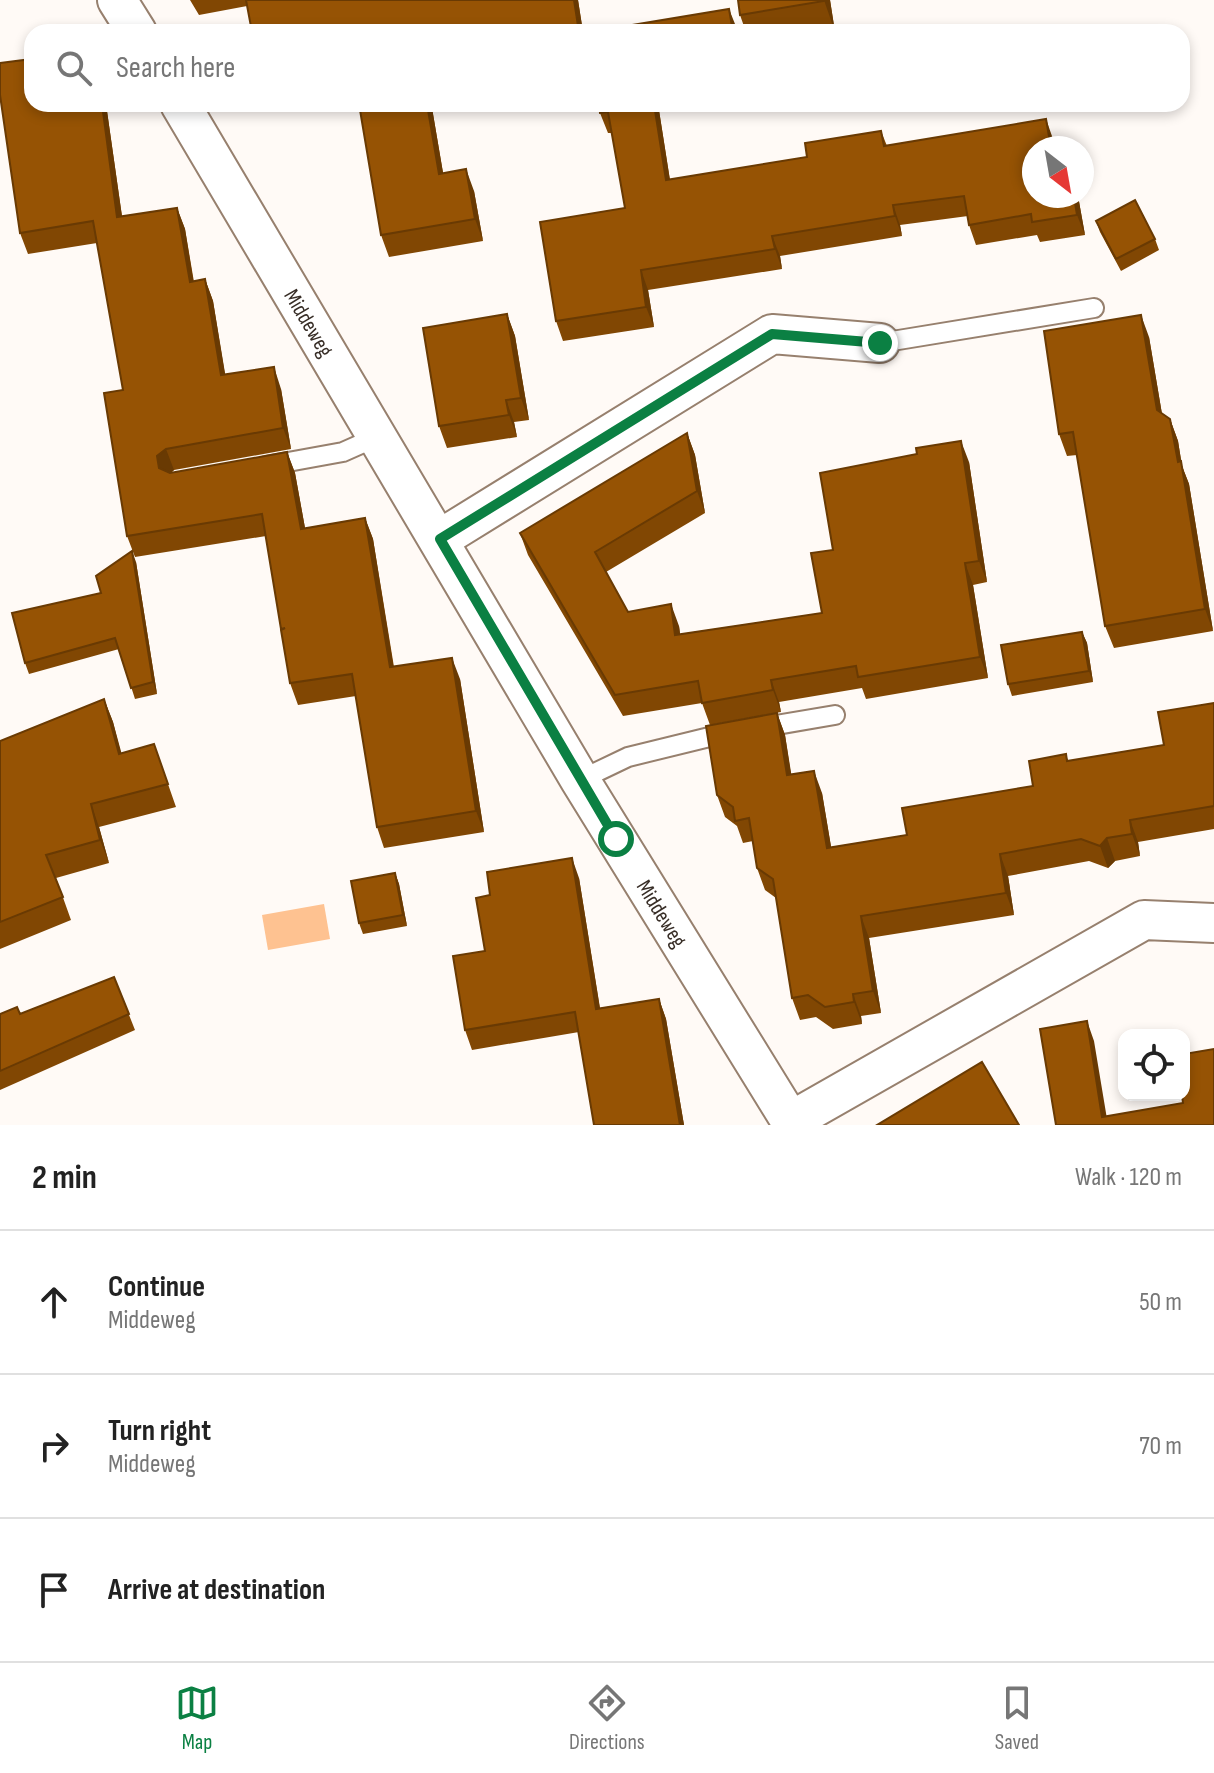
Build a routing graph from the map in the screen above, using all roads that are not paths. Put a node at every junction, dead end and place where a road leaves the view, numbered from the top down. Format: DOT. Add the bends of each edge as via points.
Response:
graph roads {
  1 [pos="117,0"];
  2 [pos="132,24"];
  3 [pos="185,112"];
  4 [pos="1094,308"];
  5 [pos="880,343"];
  6 [pos="379,436"];
  7 [pos="252,468"];
  8 [pos="440,539"];
  9 [pos="835,715"];
  10 [pos="580,780"];
  11 [pos="1214,923"];
  12 [pos="792,1123"];
  1 -- 2 [label="street"];
  3 -- 6 [label="street, Middeweg"];
  4 -- 5 [label="lane"];
  5 -- 8 [label="street" via="772,334"];
  6 -- 7 [label="lane" via="343,452"];
  6 -- 8 [label="street, Middeweg"];
  8 -- 10 [label="street, Middeweg"];
  9 -- 10 [label="lane" via="703,737 628,757"];
  10 -- 12 [label="street, Middeweg"];
  11 -- 12 [label="street, Middeweg" via="1144,920"];
}
